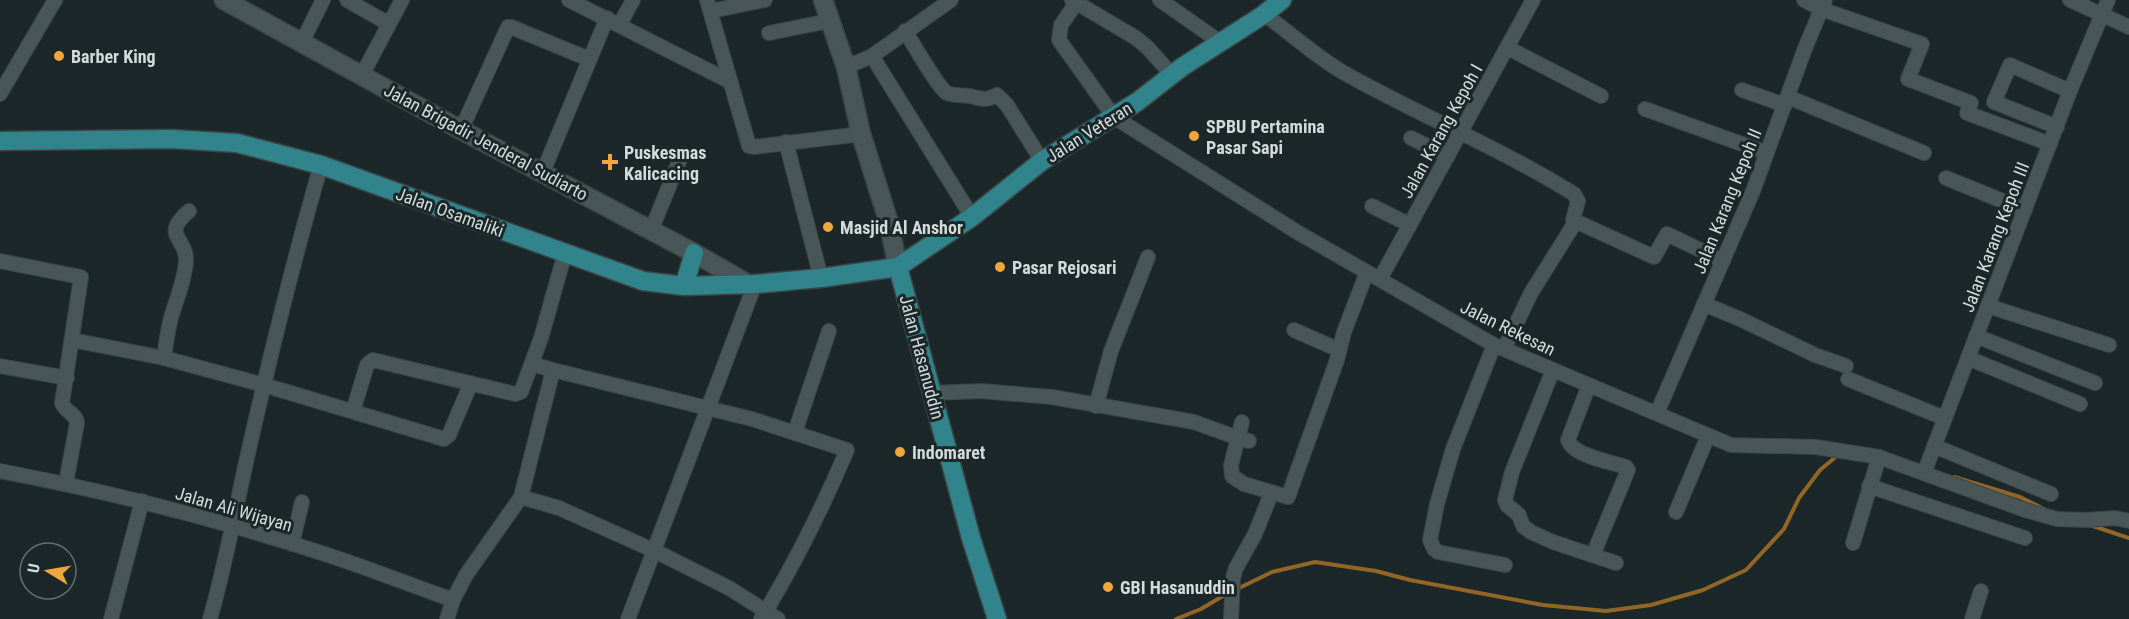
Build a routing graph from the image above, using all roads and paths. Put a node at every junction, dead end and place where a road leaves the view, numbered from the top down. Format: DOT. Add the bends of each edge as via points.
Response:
graph roads {
  1 [pos="55,0"];
  2 [pos="224,0"];
  3 [pos="323,0"];
  4 [pos="347,0"];
  5 [pos="402,0"];
  6 [pos="569,0"];
  7 [pos="633,0"];
  8 [pos="765,0"];
  9 [pos="823,0"];
  10 [pos="951,0"];
  11 [pos="1160,0"];
  12 [pos="1282,0"];
  13 [pos="1533,0"];
  14 [pos="1804,0"];
  15 [pos="2070,0"];
  16 [pos="2108,0"];
  17 [pos="1074,1"];
  18 [pos="1823,4"];
  19 [pos="709,5"];
  20 [pos="1264,14"];
  21 [pos="2102,16"];
  22 [pos="614,21"];
  23 [pos="829,21"];
  24 [pos="389,24"];
  25 [pos="2129,27"];
  26 [pos="906,31"];
  27 [pos="769,33"];
  28 [pos="302,42"];
  29 [pos="1220,42"];
  30 [pos="1508,48"];
  31 [pos="872,56"];
  32 [pos="589,59"];
  33 [pos="846,67"];
  34 [pos="362,75"];
  35 [pos="1172,75"];
  36 [pos="729,81"];
  37 [pos="1742,90"];
  38 [pos="2070,91"];
  39 [pos="0,94"];
  40 [pos="1600,96"];
  41 [pos="1786,101"];
  42 [pos="1645,110"];
  43 [pos="1114,117"];
  44 [pos="2057,127"];
  45 [pos="461,130"];
  46 [pos="1461,132"];
  47 [pos="861,134"];
  48 [pos="1411,138"];
  49 [pos="0,141"];
  50 [pos="786,142"];
  51 [pos="2050,144"];
  52 [pos="1767,153"];
  53 [pos="1924,153"];
  54 [pos="682,154"];
  55 [pos="1448,156"];
  56 [pos="1042,162"];
  57 [pos="321,165"];
  58 [pos="542,174"];
  59 [pos="1946,178"];
  60 [pos="1372,206"];
  61 [pos="2025,210"];
  62 [pos="189,212"];
  63 [pos="972,217"];
  64 [pos="1576,221"];
  65 [pos="1410,225"];
  66 [pos="651,231"];
  67 [pos="694,253"];
  68 [pos="565,254"];
  69 [pos="1148,257"];
  70 [pos="0,261"];
  71 [pos="1723,261"];
  72 [pos="898,267"];
  73 [pos="1367,272"];
  74 [pos="821,278"];
  75 [pos="1380,279"];
  76 [pos="752,284"];
  77 [pos="684,286"];
  78 [pos="1704,304"];
  79 [pos="1988,306"];
  80 [pos="1294,330"];
  81 [pos="829,332"];
  82 [pos="1976,336"];
  83 [pos="72,340"];
  84 [pos="2109,345"];
  85 [pos="1499,347"];
  86 [pos="1339,350"];
  87 [pos="164,358"];
  88 [pos="1968,358"];
  89 [pos="532,364"];
  90 [pos="0,366"];
  91 [pos="553,370"];
  92 [pos="1553,370"];
  93 [pos="67,378"];
  94 [pos="471,383"];
  95 [pos="2095,384"];
  96 [pos="264,385"];
  97 [pos="1589,385"];
  98 [pos="933,393"];
  99 [pos="2080,404"];
  100 [pos="1096,406"];
  101 [pos="708,408"];
  102 [pos="353,411"];
  103 [pos="1657,413"];
  104 [pos="1944,418"];
  105 [pos="1242,422"];
  106 [pos="795,432"];
  107 [pos="1708,436"];
  108 [pos="1244,439"];
  109 [pos="1934,446"];
  110 [pos="1879,458"];
  111 [pos="1926,467"];
  112 [pos="0,471"];
  113 [pos="66,483"];
  114 [pos="1869,486"];
  115 [pos="1271,494"];
  116 [pos="2051,494"];
  117 [pos="521,497"];
  118 [pos="142,501"];
  119 [pos="302,502"];
  120 [pos="1676,513"];
  121 [pos="2129,521"];
  122 [pos="233,527"];
  123 [pos="2025,538"];
  124 [pos="1853,543"];
  125 [pos="292,544"];
  126 [pos="655,551"];
  127 [pos="1593,555"];
  128 [pos="1616,562"];
  129 [pos="1504,565"];
  130 [pos="1981,591"];
  131 [pos="453,600"];
  132 [pos="764,614"];
  133 [pos="111,619"];
  134 [pos="210,619"];
  135 [pos="447,619"];
  136 [pos="628,619"];
  137 [pos="778,619"];
  138 [pos="997,619"];
  139 [pos="1231,619"];
  140 [pos="1972,619"];
  1 -- 39 [label="street"];
  2 -- 28 [label="street, Jalan Brigadir Jenderal Sudiarto"];
  3 -- 28 [label="street"];
  4 -- 24 [label="street"];
  5 -- 24 [label="street"];
  6 -- 22 [label="street"];
  7 -- 22 [label="street"];
  8 -- 19 [label="street"];
  9 -- 23 [label="street"];
  10 -- 26 [label="street"];
  11 -- 29 [label="street"];
  12 -- 20 [label="main road, Jalan Veteran"];
  13 -- 30 [label="street, Jalan Karang Kepoh I"];
  14 -- 18 [label="street"];
  15 -- 21 [label="street"];
  16 -- 21 [label="street, Jalan Karang Kepoh III"];
  17 -- 35 [label="street" via="1142,43"];
  17 -- 43 [label="street" via="1061,25 1059,40"];
  18 -- 41 [label="street, Jalan Karang Kepoh II"];
  18 -- 51 [label="street" via="1922,44 1908,79 1971,103 1967,113"];
  19 -- 36 [label="street"];
  20 -- 29 [label="main road, Jalan Veteran"];
  20 -- 46 [label="street" via="1344,73"];
  21 -- 25 [label="street"];
  21 -- 38 [label="street, Jalan Karang Kepoh III"];
  22 -- 32 [label="street"];
  22 -- 36 [label="street"];
  23 -- 27 [label="street"];
  23 -- 33 [label="street"];
  24 -- 34 [label="street"];
  26 -- 31 [label="street"];
  26 -- 56 [label="street" via="943,90 982,100 997,95"];
  28 -- 34 [label="street, Jalan Brigadir Jenderal Sudiarto"];
  29 -- 35 [label="main road, Jalan Veteran"];
  30 -- 40 [label="street"];
  30 -- 46 [label="street, Jalan Karang Kepoh I"];
  31 -- 33 [label="street"];
  31 -- 63 [label="street"];
  32 -- 45 [label="street" via="508,27"];
  32 -- 58 [label="street"];
  33 -- 47 [label="street"];
  34 -- 45 [label="street, Jalan Brigadir Jenderal Sudiarto"];
  35 -- 43 [label="main road, Jalan Veteran"];
  36 -- 50 [label="street" via="749,146"];
  37 -- 41 [label="street"];
  38 -- 44 [label="street, Jalan Karang Kepoh III"];
  38 -- 44 [label="street" via="2010,65 1994,102"];
  41 -- 52 [label="street, Jalan Karang Kepoh II"];
  41 -- 53 [label="street"];
  42 -- 52 [label="street"];
  43 -- 56 [label="main road, Jalan Veteran"];
  43 -- 73 [label="street, Jalan Rekesan"];
  44 -- 51 [label="street, Jalan Karang Kepoh III"];
  45 -- 58 [label="street, Jalan Brigadir Jenderal Sudiarto"];
  46 -- 55 [label="street, Jalan Karang Kepoh I"];
  46 -- 64 [label="street" via="1574,194 1578,201 1572,218"];
  47 -- 50 [label="street"];
  47 -- 72 [label="street"];
  48 -- 55 [label="street"];
  49 -- 57 [label="main road, Jalan Osamaliki" via="206,140 248,145"];
  50 -- 74 [label="street"];
  51 -- 61 [label="street, Jalan Karang Kepoh III"];
  52 -- 71 [label="street, Jalan Karang Kepoh II"];
  54 -- 66 [label="street"];
  55 -- 65 [label="street, Jalan Karang Kepoh I"];
  56 -- 63 [label="main road, Jalan Veteran"];
  57 -- 68 [label="main road, Jalan Osamaliki"];
  57 -- 96 [label="street"];
  58 -- 66 [label="street, Jalan Brigadir Jenderal Sudiarto"];
  59 -- 61 [label="street"];
  60 -- 65 [label="street"];
  61 -- 79 [label="street, Jalan Karang Kepoh III"];
  62 -- 87 [label="street" via="178,220 176,229 186,259"];
  63 -- 72 [label="main road, Jalan Veteran"];
  64 -- 71 [label="street" via="1654,257 1667,234"];
  64 -- 85 [label="street"];
  65 -- 75 [label="street, Jalan Karang Kepoh I"];
  66 -- 67 [label="street, Jalan Brigadir Jenderal Sudiarto"];
  67 -- 76 [label="street, Jalan Brigadir Jenderal Sudiarto"];
  67 -- 77 [label="main road"];
  68 -- 77 [label="main road, Jalan Osamaliki" via="643,281"];
  68 -- 89 [label="street"];
  69 -- 100 [label="street" via="1111,351"];
  70 -- 83 [label="street" via="81,277"];
  71 -- 78 [label="street, Jalan Karang Kepoh II"];
  72 -- 74 [label="main road, Jalan Osamaliki"];
  72 -- 98 [label="main road, Jalan Hasanuddin"];
  73 -- 75 [label="street, Jalan Rekesan"];
  73 -- 86 [label="street"];
  74 -- 76 [label="main road, Jalan Osamaliki"];
  75 -- 85 [label="street, Jalan Rekesan"];
  76 -- 77 [label="main road, Jalan Osamaliki"];
  76 -- 101 [label="street"];
  78 -- 103 [label="street, Jalan Karang Kepoh II"];
  78 -- 104 [label="street"];
  79 -- 82 [label="street, Jalan Karang Kepoh III"];
  79 -- 84 [label="street"];
  80 -- 86 [label="street"];
  81 -- 106 [label="street"];
  82 -- 88 [label="street, Jalan Karang Kepoh III"];
  82 -- 95 [label="street"];
  83 -- 87 [label="street"];
  83 -- 93 [label="street"];
  85 -- 92 [label="street, Jalan Rekesan"];
  85 -- 129 [label="street" via="1453,449 1430,540 1438,552"];
  86 -- 115 [label="street" via="1288,496"];
  87 -- 96 [label="street"];
  88 -- 99 [label="street"];
  88 -- 104 [label="street, Jalan Karang Kepoh III"];
  89 -- 91 [label="street"];
  89 -- 94 [label="street" via="518,394"];
  90 -- 93 [label="street"];
  91 -- 101 [label="street"];
  91 -- 117 [label="street"];
  92 -- 97 [label="street, Jalan Rekesan"];
  92 -- 127 [label="street" via="1512,472 1505,500 1531,532"];
  93 -- 113 [label="street" via="62,403 77,423"];
  94 -- 102 [label="street" via="370,361"];
  94 -- 102 [label="street" via="444,439"];
  96 -- 102 [label="street"];
  96 -- 122 [label="street"];
  97 -- 103 [label="street, Jalan Rekesan"];
  97 -- 127 [label="street" via="1568,440 1570,445 1628,470"];
  98 -- 100 [label="street" via="981,391 1052,397"];
  98 -- 138 [label="main road, Jalan Hasanuddin"];
  100 -- 108 [label="street" via="1194,422"];
  101 -- 106 [label="street"];
  101 -- 126 [label="street"];
  103 -- 107 [label="street, Jalan Rekesan"];
  104 -- 109 [label="street, Jalan Karang Kepoh III"];
  105 -- 108 [label="street"];
  106 -- 132 [label="street" via="847,450 815,522"];
  107 -- 110 [label="street, Jalan Rekesan" via="1731,445 1816,447"];
  107 -- 120 [label="street"];
  108 -- 115 [label="street" via="1231,465 1232,476"];
  109 -- 111 [label="street, Jalan Karang Kepoh III"];
  109 -- 116 [label="street"];
  110 -- 111 [label="street, Jalan Rekesan"];
  110 -- 114 [label="street"];
  111 -- 121 [label="street, Jalan Rekesan" via="2025,510 2057,519"];
  112 -- 113 [label="street, Jalan Ali Wijayan"];
  113 -- 118 [label="street, Jalan Ali Wijayan"];
  114 -- 123 [label="street"];
  114 -- 124 [label="street"];
  115 -- 139 [label="street" via="1233,578"];
  117 -- 126 [label="street" via="559,508"];
  117 -- 131 [label="street"];
  118 -- 122 [label="street, Jalan Ali Wijayan"];
  118 -- 133 [label="street"];
  119 -- 125 [label="street"];
  122 -- 125 [label="street, Jalan Ali Wijayan"];
  122 -- 134 [label="street"];
  125 -- 131 [label="street, Jalan Ali Wijayan"];
  126 -- 132 [label="street" via="729,588"];
  126 -- 136 [label="street"];
  127 -- 128 [label="street"];
  130 -- 140 [label="street"];
  131 -- 135 [label="street"];
  132 -- 137 [label="street"];
}
